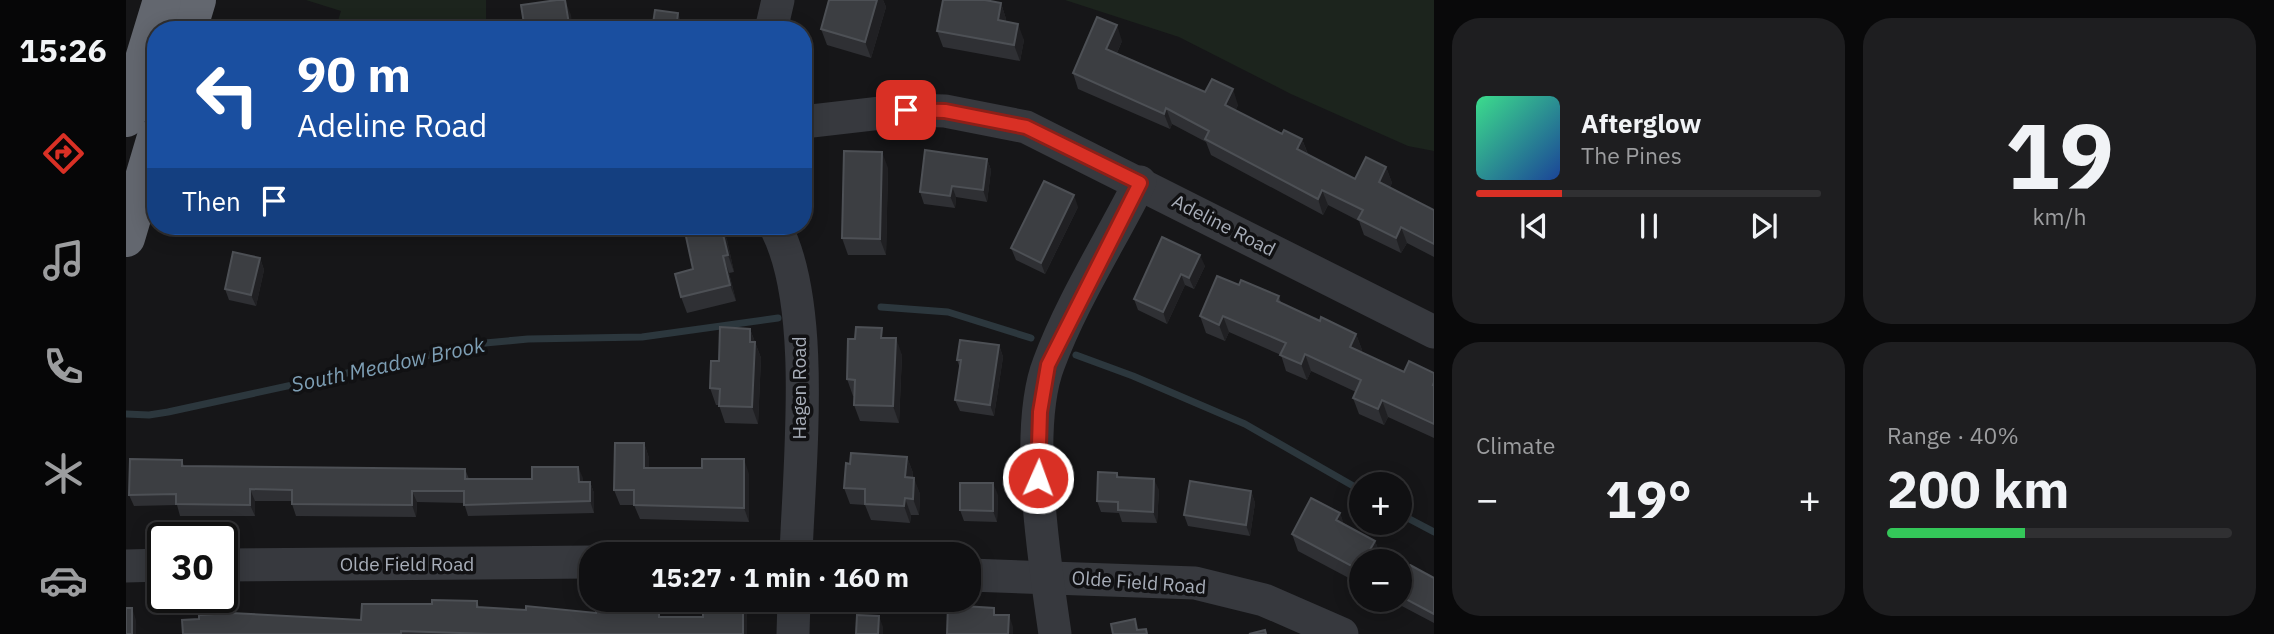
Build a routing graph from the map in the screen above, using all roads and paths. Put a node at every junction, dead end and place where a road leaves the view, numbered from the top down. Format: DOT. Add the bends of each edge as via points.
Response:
graph roads {
  1 [pos="162,0"];
  2 [pos="197,0"];
  3 [pos="778,0"];
  4 [pos="156,21"];
  5 [pos="191,21"];
  6 [pos="773,21"];
  7 [pos="147,49"];
  8 [pos="126,118"];
  9 [pos="812,121"];
  10 [pos="147,167"];
  11 [pos="1140,183"];
  12 [pos="779,235"];
  13 [pos="126,238"];
  14 [pos="1434,332"];
  15 [pos="796,542"];
  16 [pos="579,562"];
  17 [pos="147,565"];
  18 [pos="238,565"];
  19 [pos="126,566"];
  20 [pos="981,575"];
  21 [pos="1047,576"];
  22 [pos="794,612"];
  23 [pos="793,634"];
  24 [pos="1055,634"];
  25 [pos="1342,634"];
  1 -- 4 [label="highway"];
  2 -- 5 [label="highway"];
  3 -- 6 [label="street"];
  7 -- 8 [label="highway"];
  9 -- 11 [label="street, Adeline Road" via="906,110 981,117 1026,127"];
  10 -- 13 [label="highway"];
  11 -- 14 [label="street, Adeline Road"];
  11 -- 21 [label="street" via="1048,365 1040,412 1038,478"];
  12 -- 15 [label="street, Hagen Road" via="793,271 799,312"];
  16 -- 18 [label="street, Olde Field Road"];
  17 -- 19 [label="street"];
  20 -- 21 [label="street, Olde Field Road"];
  21 -- 24 [label="street"];
  21 -- 25 [label="street, Olde Field Road" via="1195,583 1264,600"];
  22 -- 23 [label="street"];
}
